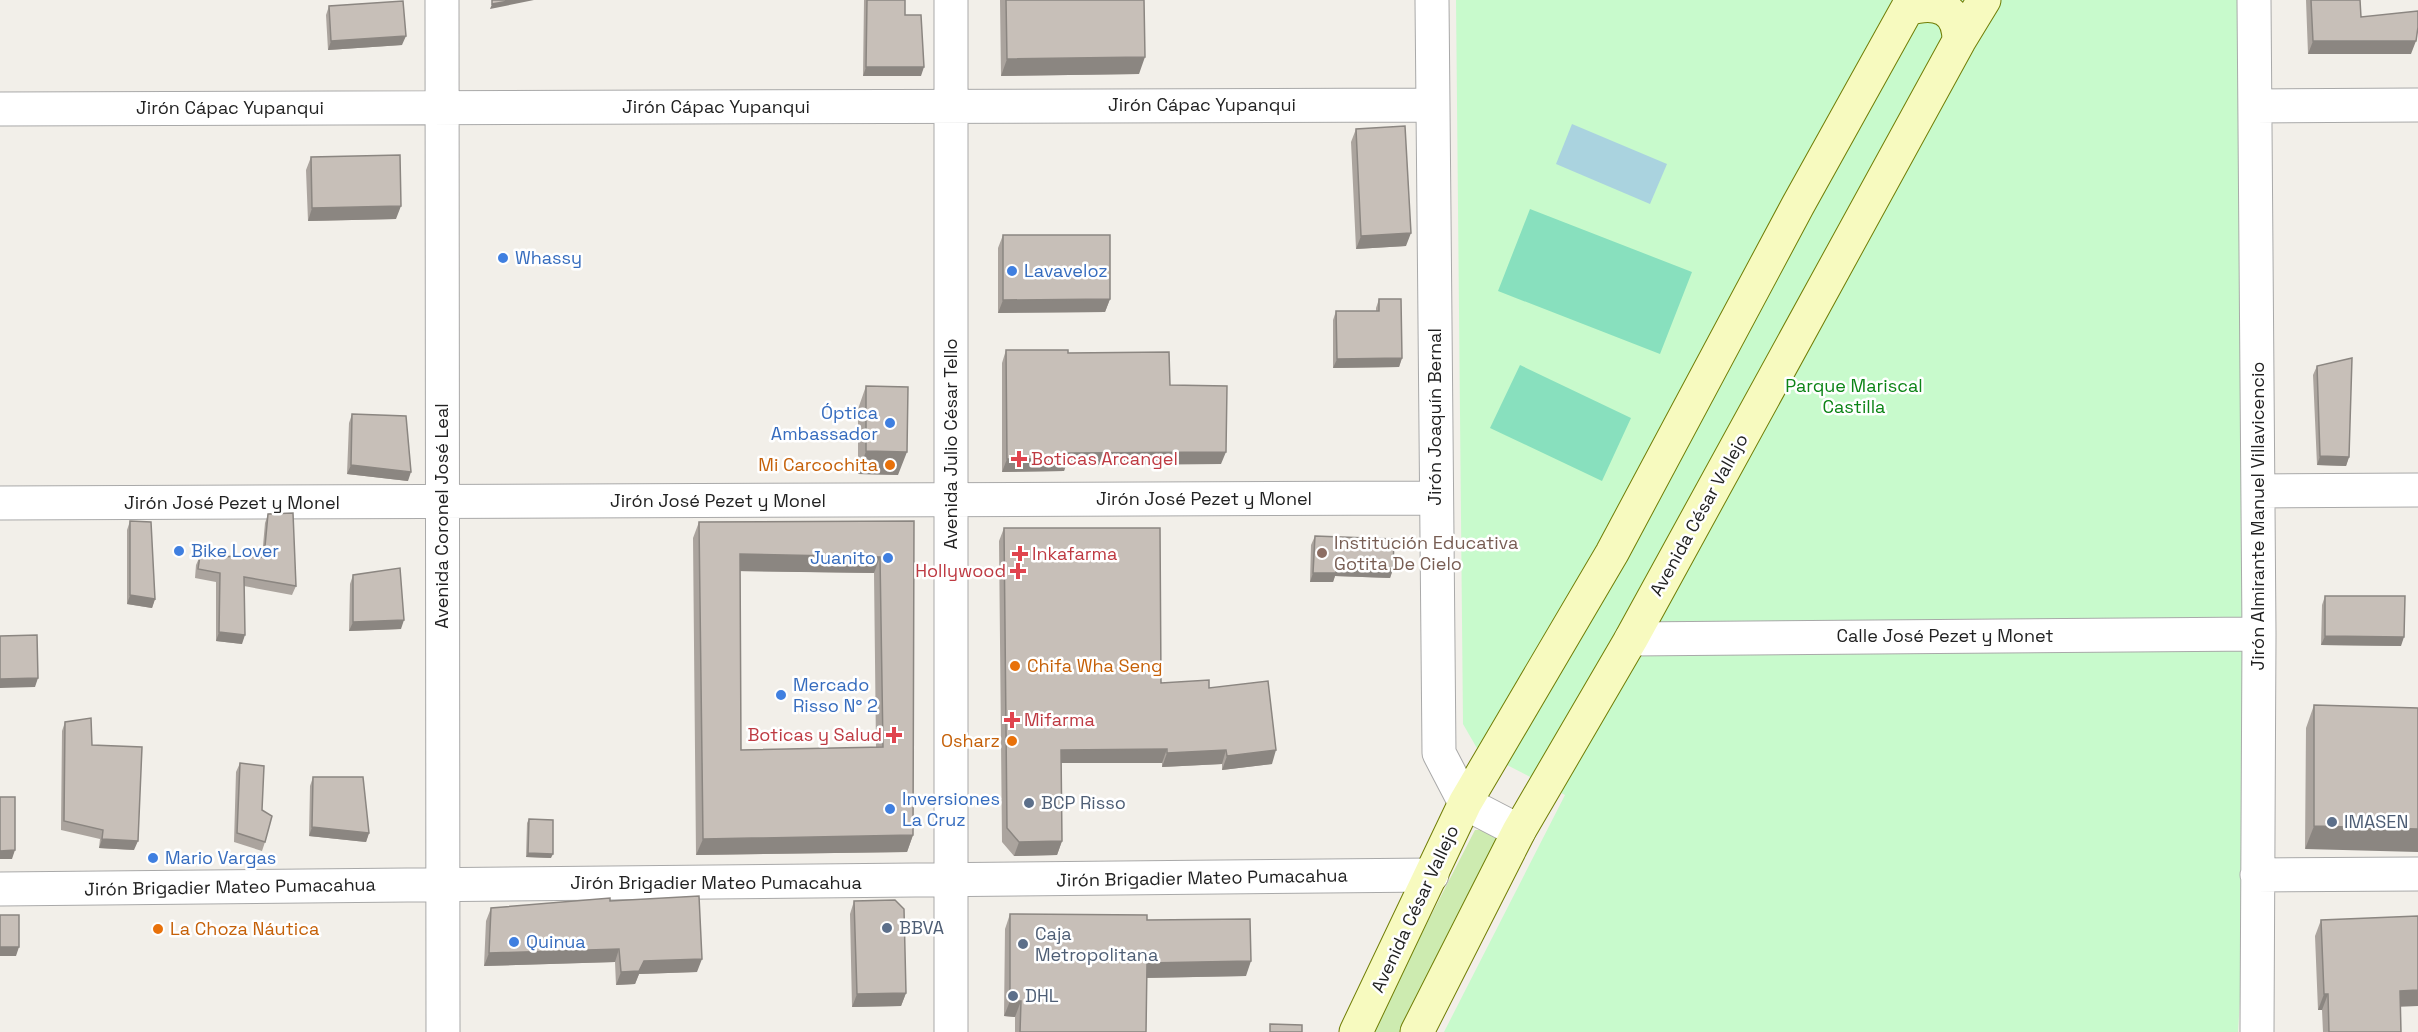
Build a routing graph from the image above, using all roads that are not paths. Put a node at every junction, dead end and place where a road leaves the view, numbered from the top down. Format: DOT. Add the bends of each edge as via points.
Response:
graph roads {
  1 [pos="442,0"];
  2 [pos="951,0"];
  3 [pos="1432,0"];
  4 [pos="1984,0"];
  5 [pos="2254,0"];
  6 [pos="1910,5"];
  7 [pos="1959,41"];
  8 [pos="1432,105"];
  9 [pos="2418,105"];
  10 [pos="951,106"];
  11 [pos="2254,106"];
  12 [pos="442,107"];
  13 [pos="0,109"];
  14 [pos="2418,490"];
  15 [pos="2258,491"];
  16 [pos="1435,498"];
  17 [pos="951,500"];
  18 [pos="442,502"];
  19 [pos="0,503"];
  20 [pos="2259,634"];
  21 [pos="1631,639"];
  22 [pos="1465,803"];
  23 [pos="1519,831"];
  24 [pos="2418,874"];
  25 [pos="1432,875"];
  26 [pos="2258,875"];
  27 [pos="951,880"];
  28 [pos="442,885"];
  29 [pos="0,889"];
  30 [pos="443,1032"];
  31 [pos="951,1032"];
  32 [pos="1356,1032"];
  33 [pos="1417,1032"];
  34 [pos="2257,1032"];
  1 -- 12 [label="street, Avenida Coronel José Leal"];
  2 -- 10 [label="street, Avenida Julio César Tello"];
  3 -- 8 [label="street, Jirón Joaquín Bernal"];
  4 -- 7 [label="main road, Avenida César Vallejo"];
  5 -- 11 [label="street, Jirón Almirante Manuel Villavicencio"];
  6 -- 7 [label="main road" via="1932,2 1945,7 1959,28"];
  6 -- 22 [label="main road, Avenida César Vallejo" via="1612,553"];
  7 -- 21 [label="main road, Avenida César Vallejo"];
  8 -- 10 [label="street, Jirón Cápac Yupanqui"];
  8 -- 16 [label="street, Jirón Joaquín Bernal"];
  9 -- 11 [label="street"];
  10 -- 12 [label="street, Jirón Cápac Yupanqui"];
  10 -- 17 [label="street, Avenida Julio César Tello"];
  11 -- 15 [label="street, Jirón Almirante Manuel Villavicencio"];
  12 -- 13 [label="street, Jirón Cápac Yupanqui"];
  12 -- 18 [label="street, Avenida Coronel José Leal"];
  14 -- 15 [label="street"];
  15 -- 20 [label="street, Jirón Almirante Manuel Villavicencio"];
  16 -- 17 [label="street, Jirón José Pezet y Monel"];
  16 -- 22 [label="street, Jirón Joaquín Bernal" via="1439,753"];
  17 -- 18 [label="street, Jirón José Pezet y Monel"];
  17 -- 27 [label="street, Avenida Julio César Tello"];
  18 -- 19 [label="street, Jirón José Pezet y Monel"];
  18 -- 28 [label="street, Avenida Coronel José Leal"];
  20 -- 21 [label="street, Calle José Pezet y Monet"];
  20 -- 26 [label="street, Jirón Almirante Manuel Villavicencio"];
  21 -- 23 [label="main road, Avenida César Vallejo"];
  22 -- 23 [label="street"];
  22 -- 25 [label="main road, Avenida César Vallejo"];
  23 -- 33 [label="main road, Avenida César Vallejo"];
  24 -- 26 [label="street"];
  25 -- 27 [label="street, Jirón Brigadier Mateo Pumacahua"];
  25 -- 32 [label="main road, Avenida César Vallejo"];
  26 -- 34 [label="street, Jirón Almirante Manuel Villavicencio"];
  27 -- 28 [label="street, Jirón Brigadier Mateo Pumacahua"];
  27 -- 31 [label="street, Avenida Julio César Tello"];
  28 -- 29 [label="street, Jirón Brigadier Mateo Pumacahua"];
  28 -- 30 [label="street, Avenida Coronel José Leal"];
}
